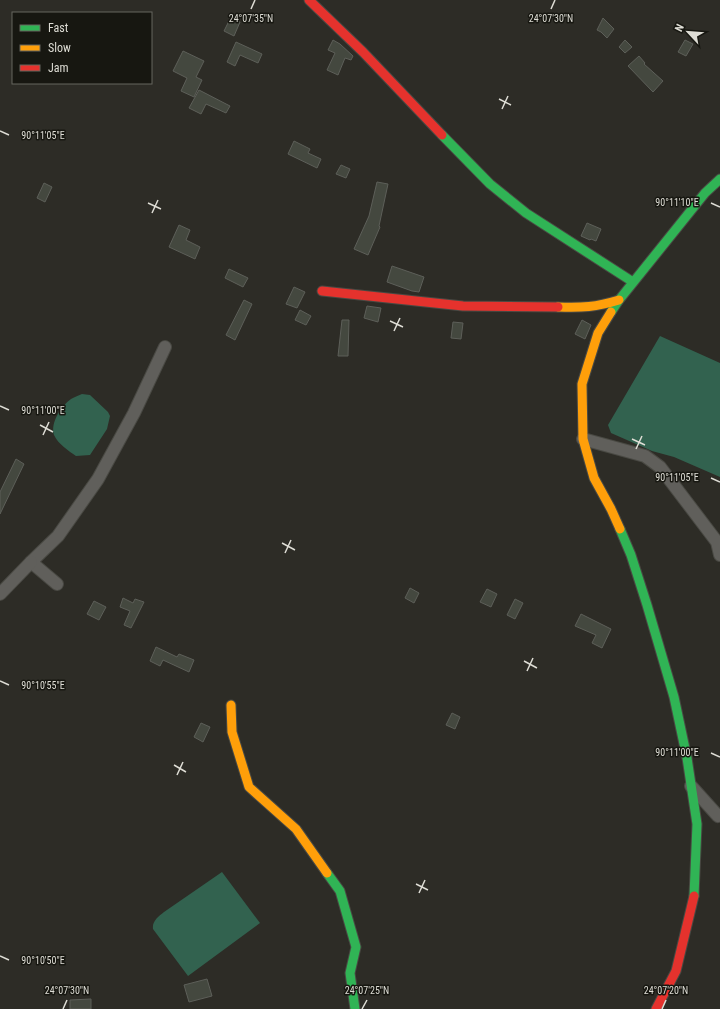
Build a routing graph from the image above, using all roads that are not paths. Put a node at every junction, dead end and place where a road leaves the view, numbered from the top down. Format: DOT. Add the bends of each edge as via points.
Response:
graph roads {
  1 [pos="309,0"];
  2 [pos="720,179"];
  3 [pos="633,282"];
  4 [pos="322,291"];
  5 [pos="619,300"];
  6 [pos="165,347"];
  7 [pos="583,439"];
  8 [pos="720,555"];
  9 [pos="31,562"];
  10 [pos="57,584"];
  11 [pos="0,594"];
  12 [pos="231,705"];
  13 [pos="691,786"];
  14 [pos="719,817"];
  15 [pos="355,1009"];
  16 [pos="656,1009"];
  1 -- 3 [label="street" via="363,52 490,184 526,213"];
  2 -- 3 [label="street" via="705,193"];
  3 -- 5 [label="street"];
  4 -- 5 [label="street" via="463,306 580,308"];
  5 -- 7 [label="street" via="598,333 582,384"];
  6 -- 9 [label="street" via="134,413 98,479 58,536"];
  7 -- 8 [label="street" via="645,456 660,467 717,542"];
  7 -- 13 [label="street" via="594,478 611,509 634,562 674,697"];
  9 -- 10 [label="street"];
  9 -- 11 [label="street"];
  12 -- 15 [label="street" via="232,732 249,787 296,829 340,891 356,947 350,973"];
  13 -- 14 [label="street"];
  13 -- 16 [label="street" via="697,824 694,901 676,971"];
}
